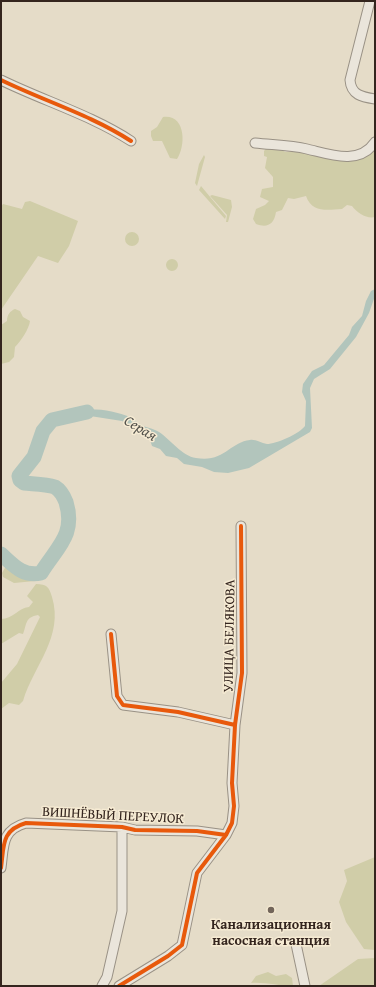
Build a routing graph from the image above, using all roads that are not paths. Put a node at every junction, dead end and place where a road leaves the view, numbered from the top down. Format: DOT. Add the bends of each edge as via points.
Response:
graph roads {
  1 [pos="370,1"];
  2 [pos="1,80"];
  3 [pos="375,99"];
  4 [pos="131,141"];
  5 [pos="375,142"];
  6 [pos="255,143"];
  7 [pos="241,526"];
  8 [pos="111,634"];
  9 [pos="236,725"];
  10 [pos="122,827"];
  11 [pos="226,835"];
  12 [pos="1,868"];
  13 [pos="296,944"];
  14 [pos="102,986"];
  15 [pos="119,986"];
  16 [pos="305,986"];
  1 -- 3 [label="street" via="350,84 355,93"];
  2 -- 4 [label="street" via="97,121"];
  5 -- 6 [label="street" via="360,154 346,156"];
  7 -- 9 [label="street, УЛИЦА БЕЛЯКОВА" via="242,673"];
  8 -- 9 [label="street" via="117,696 123,705 178,712"];
  9 -- 11 [label="street, УЛИЦА БЕЛЯКОВА" via="232,782 234,806 232,823"];
  10 -- 11 [label="street, ВИШНЁВЫЙ ПЕРЕУЛОК"];
  10 -- 12 [label="street, ВИШНЁВЫЙ ПЕРЕУЛОК" via="26,823 14,827 5,838"];
  10 -- 14 [label="street" via="122,911 107,977"];
  11 -- 15 [label="street, УЛИЦА БЕЛЯКОВА" via="197,873 182,945"];
  13 -- 16 [label="street"];
}
